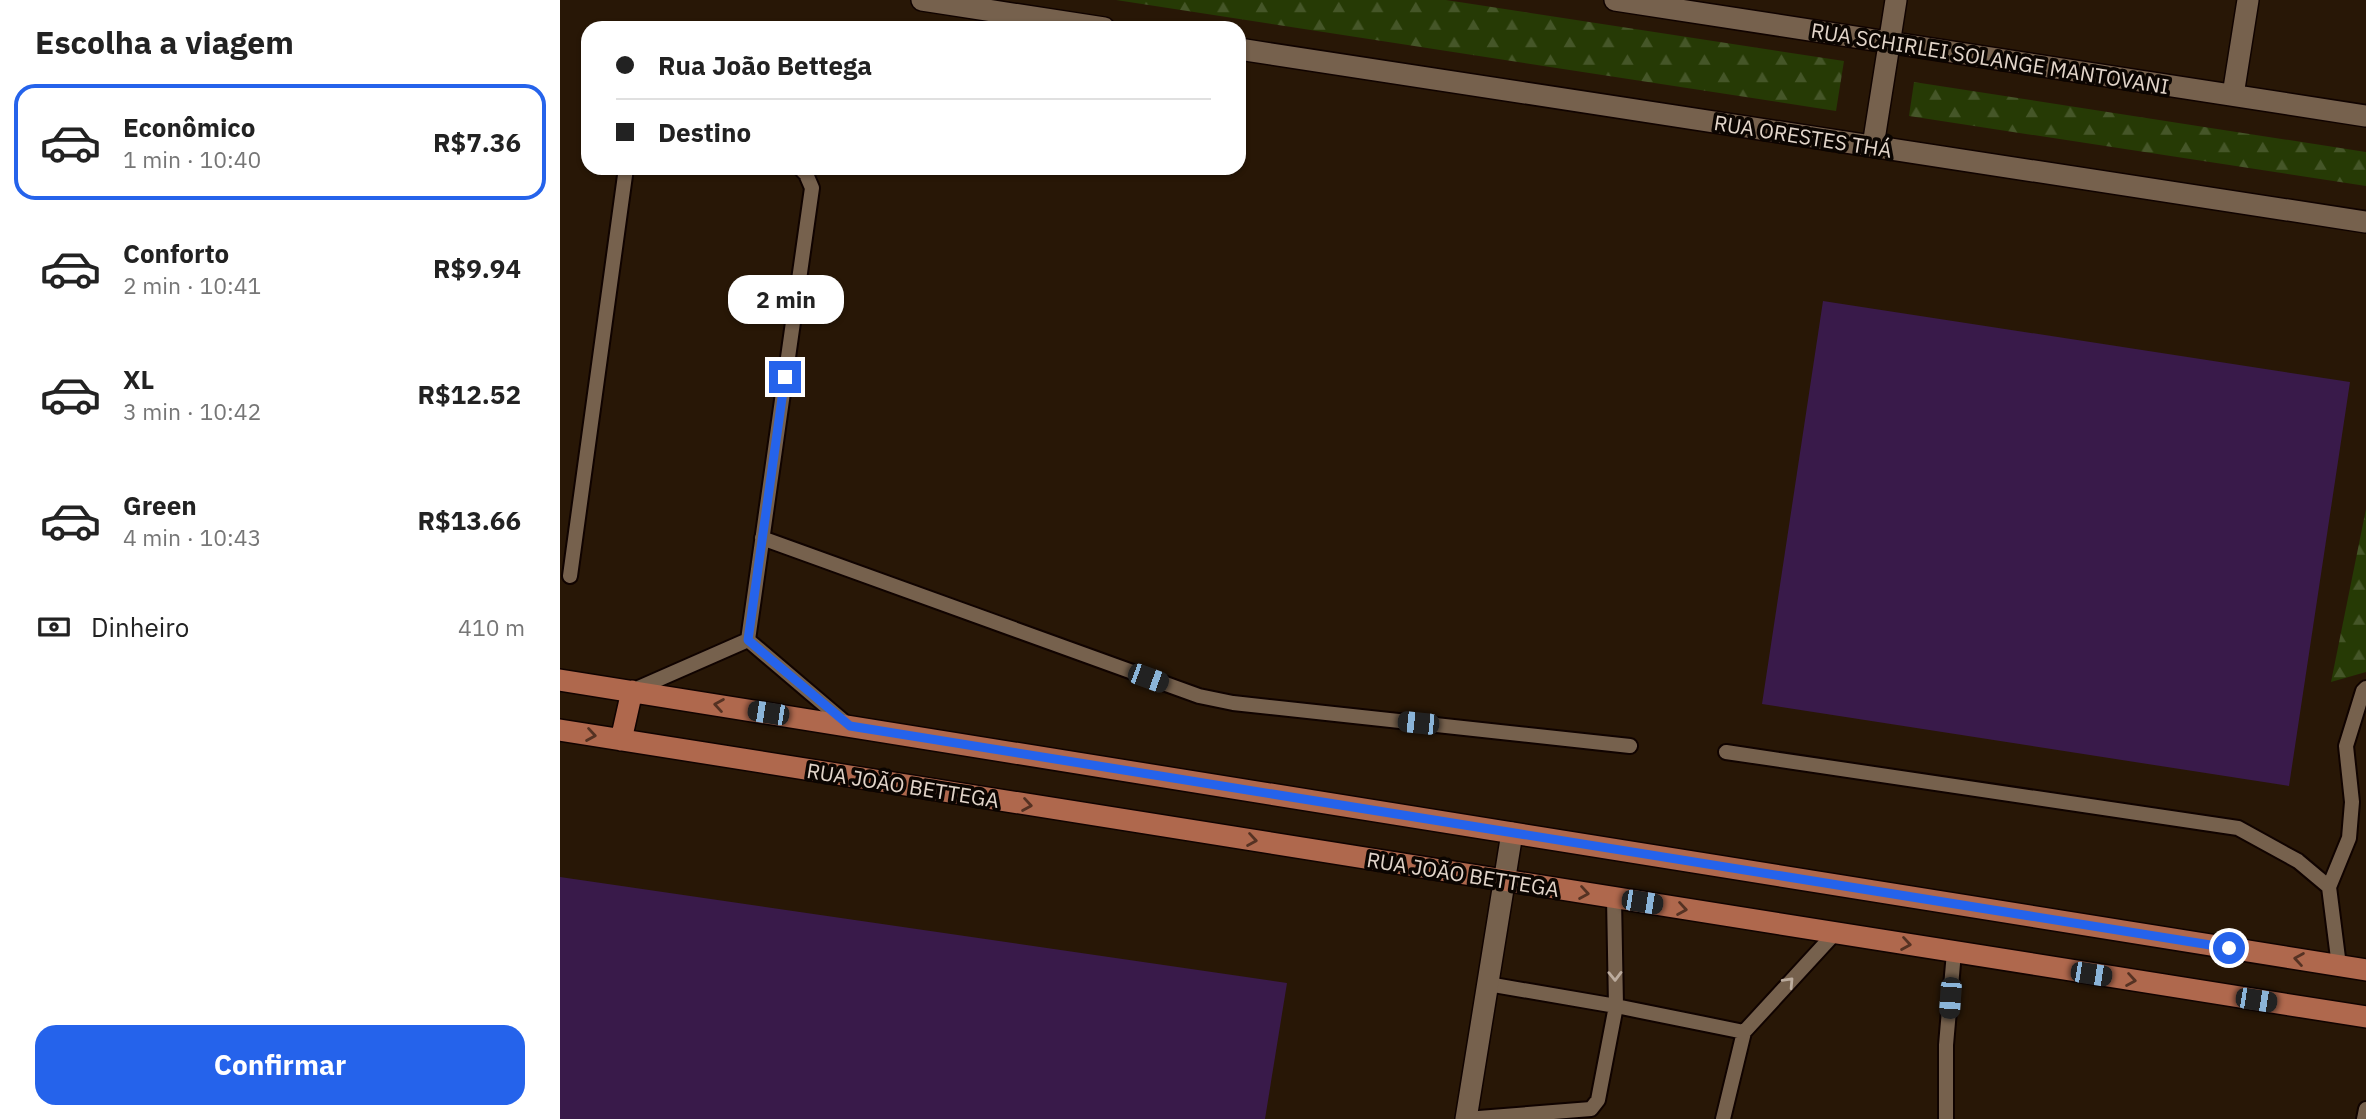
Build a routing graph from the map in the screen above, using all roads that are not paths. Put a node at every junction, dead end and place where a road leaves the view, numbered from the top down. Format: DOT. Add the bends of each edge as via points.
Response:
graph roads {
  1 [pos="922,0"];
  2 [pos="1615,0"];
  3 [pos="1896,0"];
  4 [pos="2248,0"];
  5 [pos="1058,21"];
  6 [pos="1889,42"];
  7 [pos="1246,50"];
  8 [pos="2232,95"];
  9 [pos="2366,116"];
  10 [pos="1872,146"];
  11 [pos="625,175"];
  12 [pos="806,175"];
  13 [pos="2366,222"];
  14 [pos="762,538"];
  15 [pos="570,576"];
  16 [pos="748,640"];
  17 [pos="560,680"];
  18 [pos="2366,688"];
  19 [pos="632,691"];
  20 [pos="850,726"];
  21 [pos="560,730"];
  22 [pos="621,740"];
  23 [pos="1630,747"];
  24 [pos="1726,752"];
  25 [pos="1512,833"];
  26 [pos="1505,880"];
  27 [pos="2329,887"];
  28 [pos="1614,898"];
  29 [pos="1835,933"];
  30 [pos="1954,952"];
  31 [pos="2339,965"];
  32 [pos="2366,970"];
  33 [pos="1488,984"];
  34 [pos="1616,1006"];
  35 [pos="2366,1017"];
  36 [pos="1744,1032"];
  37 [pos="2366,1109"];
  38 [pos="1466,1119"];
  39 [pos="1723,1119"];
  40 [pos="1946,1119"];
  41 [pos="2364,1119"];
  1 -- 5 [label="street"];
  2 -- 6 [label="street, RUA SCHIRLEI SOLANGE MANTOVANI"];
  3 -- 6 [label="street"];
  4 -- 8 [label="street"];
  6 -- 8 [label="street, RUA SCHIRLEI SOLANGE MANTOVANI"];
  6 -- 10 [label="street"];
  7 -- 10 [label="street, RUA ORESTES THÁ"];
  8 -- 9 [label="street, RUA SCHIRLEI SOLANGE MANTOVANI"];
  10 -- 13 [label="street, RUA ORESTES THÁ"];
  11 -- 15 [label="lane"];
  12 -- 14 [label="lane" via="812,188"];
  14 -- 16 [label="lane"];
  14 -- 23 [label="lane" via="1199,696"];
  16 -- 19 [label="lane"];
  16 -- 20 [label="lane"];
  17 -- 19 [label="main road"];
  18 -- 27 [label="lane" via="2346,746 2352,802 2348,838"];
  20 -- 19 [label="main road, one-way"];
  19 -- 22 [label="main road"];
  20 -- 25 [label="main road"];
  21 -- 22 [label="main road, RUA JOÃO BETTEGA, one-way"];
  22 -- 26 [label="main road, RUA JOÃO BETTEGA, one-way"];
  24 -- 27 [label="lane" via="2238,828 2298,861"];
  25 -- 26 [label="street"];
  31 -- 25 [label="main road, one-way"];
  26 -- 28 [label="main road, RUA JOÃO BETTEGA, one-way"];
  26 -- 33 [label="street"];
  27 -- 31 [label="lane"];
  28 -- 29 [label="main road, RUA JOÃO BETTEGA, one-way"];
  28 -- 34 [label="lane, one-way"];
  29 -- 30 [label="main road, RUA JOÃO BETTEGA, one-way"];
  36 -- 29 [label="lane, one-way"];
  30 -- 35 [label="main road, RUA JOÃO BETTEGA, one-way"];
  30 -- 40 [label="lane" via="1946,1045"];
  31 -- 32 [label="main road"];
  33 -- 34 [label="lane"];
  33 -- 38 [label="street"];
  34 -- 36 [label="lane"];
  34 -- 38 [label="lane" via="1598,1100 1591,1109"];
  36 -- 39 [label="lane"];
  37 -- 41 [label="lane"];
}
